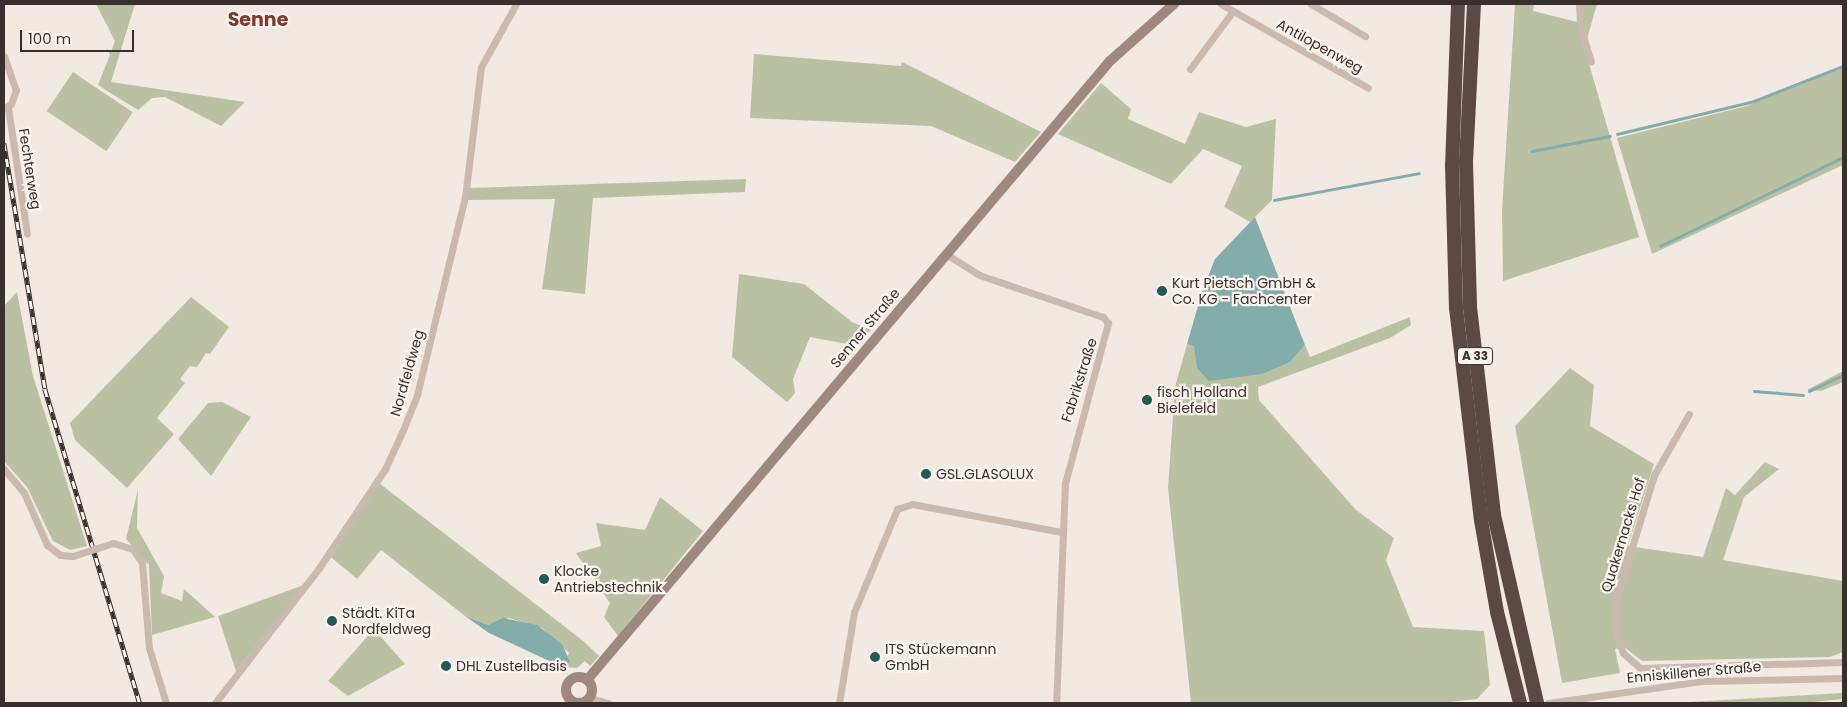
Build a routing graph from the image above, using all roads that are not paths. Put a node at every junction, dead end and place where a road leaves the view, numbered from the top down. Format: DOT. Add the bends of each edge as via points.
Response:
graph roads {
  1 [pos="516,4"];
  2 [pos="1174,4"];
  3 [pos="1221,4"];
  4 [pos="1312,4"];
  5 [pos="1458,4"];
  6 [pos="1474,4"];
  7 [pos="1579,4"];
  8 [pos="1233,11"];
  9 [pos="1365,36"];
  10 [pos="4,56"];
  11 [pos="1591,60"];
  12 [pos="1190,69"];
  13 [pos="1368,88"];
  14 [pos="6,108"];
  15 [pos="27,234"];
  16 [pos="946,254"];
  17 [pos="1688,414"];
  18 [pos="4,469"];
  19 [pos="1061,532"];
  20 [pos="1843,662"];
  21 [pos="1843,678"];
  22 [pos="588,680"];
  23 [pos="590,698"];
  24 [pos="568,702"];
  25 [pos="166,703"];
  26 [pos="215,703"];
  27 [pos="608,703"];
  28 [pos="838,703"];
  29 [pos="1056,703"];
  30 [pos="1520,703"];
  31 [pos="1537,703"];
  32 [pos="1548,703"];
  1 -- 26 [label="street, Nordfeldweg" via="480,74 465,197 417,395 403,430 385,469 319,568"];
  2 -- 16 [label="street, Senner Straße" via="1115,56"];
  3 -- 8 [label="street, Antilopenweg"];
  4 -- 9 [label="street"];
  5 -- 30 [label="highway, A 33" via="1452,165 1456,308 1480,510 1497,612"];
  6 -- 31 [label="highway, A 33" via="1466,162 1471,316 1494,515"];
  7 -- 11 [label="street" via="1580,26"];
  8 -- 12 [label="street"];
  8 -- 13 [label="street, Antilopenweg"];
  10 -- 14 [label="street, Fechterweg" via="15,81"];
  14 -- 15 [label="street, Fechterweg"];
  16 -- 19 [label="street, Fabrikstraße" via="979,275 1103,317 1108,323 1071,449"];
  16 -- 22 [label="street, Senner Straße"];
  17 -- 20 [label="street, Quakernacks Hof" via="1654,475 1616,600 1616,632 1622,653 1640,668"];
  18 -- 25 [label="street, bridge" via="24,493 47,545 60,555 73,556 113,543 133,549 142,563 149,648"];
  19 -- 28 [label="street" via="912,504 897,509 854,612"];
  19 -- 29 [label="street, Fabrikstraße"];
  21 -- 32 [label="street, Enniskillener Straße" via="1703,681"];
  22 -- 23 [label="street" via="592,688"];
  22 -- 24 [label="street" via="577,677 568,682"];
  23 -- 24 [label="street" via="581,703"];
  23 -- 27 [label="street"];
}
